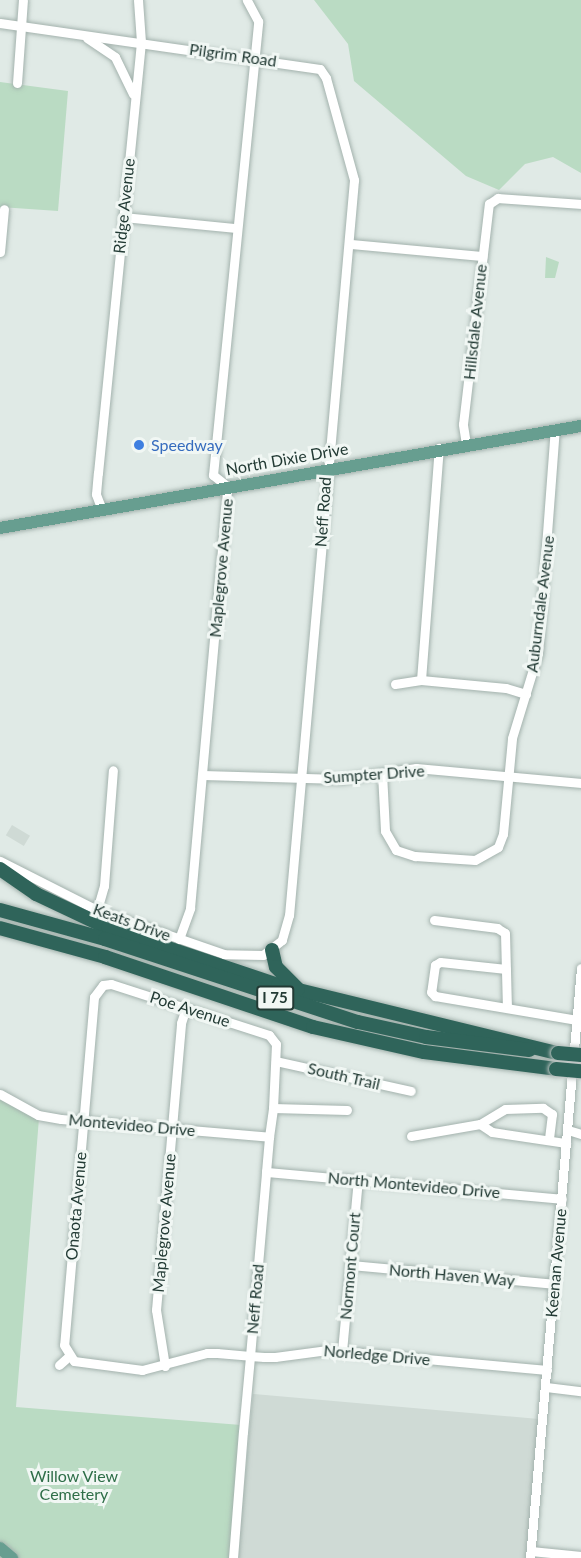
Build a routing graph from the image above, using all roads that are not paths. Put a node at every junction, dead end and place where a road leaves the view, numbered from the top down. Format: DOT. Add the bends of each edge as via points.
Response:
graph roads {
  1 [pos="23,0"];
  2 [pos="138,0"];
  3 [pos="247,0"];
  4 [pos="0,23"];
  5 [pos="20,26"];
  6 [pos="85,37"];
  7 [pos="141,42"];
  8 [pos="254,59"];
  9 [pos="323,72"];
  10 [pos="17,83"];
  11 [pos="134,108"];
  12 [pos="581,204"];
  13 [pos="4,209"];
  14 [pos="123,217"];
  15 [pos="237,228"];
  16 [pos="350,244"];
  17 [pos="0,252"];
  18 [pos="482,256"];
  19 [pos="581,426"];
  20 [pos="555,429"];
  21 [pos="466,444"];
  22 [pos="439,448"];
  23 [pos="327,469"];
  24 [pos="227,486"];
  25 [pos="102,510"];
  26 [pos="0,528"];
  27 [pos="422,680"];
  28 [pos="395,684"];
  29 [pos="526,694"];
  30 [pos="113,770"];
  31 [pos="382,773"];
  32 [pos="203,775"];
  33 [pos="508,776"];
  34 [pos="302,777"];
  35 [pos="581,783"];
  36 [pos="0,861"];
  37 [pos="0,869"];
  38 [pos="0,910"];
  39 [pos="97,910"];
  40 [pos="434,920"];
  41 [pos="0,928"];
  42 [pos="179,939"];
  43 [pos="272,950"];
  44 [pos="581,968"];
  45 [pos="506,969"];
  46 [pos="103,985"];
  47 [pos="302,992"];
  48 [pos="507,1007"];
  49 [pos="186,1008"];
  50 [pos="577,1020"];
  51 [pos="274,1041"];
  52 [pos="558,1053"];
  53 [pos="581,1055"];
  54 [pos="276,1061"];
  55 [pos="581,1071"];
  56 [pos="411,1091"];
  57 [pos="0,1094"];
  58 [pos="273,1107"];
  59 [pos="347,1110"];
  60 [pos="82,1121"];
  61 [pos="480,1124"];
  62 [pos="172,1128"];
  63 [pos="568,1130"];
  64 [pos="581,1134"];
  65 [pos="411,1136"];
  66 [pos="269,1137"];
  67 [pos="549,1140"];
  68 [pos="566,1143"];
  69 [pos="266,1172"];
  70 [pos="358,1180"];
  71 [pos="561,1199"];
  72 [pos="350,1265"];
  73 [pos="554,1284"];
  74 [pos="342,1351"];
  75 [pos="69,1356"];
  76 [pos="250,1356"];
  77 [pos="59,1365"];
  78 [pos="165,1366"];
  79 [pos="547,1370"];
  80 [pos="546,1388"];
  81 [pos="581,1391"];
  82 [pos="0,1548"];
  83 [pos="531,1555"];
  84 [pos="581,1556"];
  85 [pos="12,1558"];
  86 [pos="233,1558"];
  1 -- 5 [label="street"];
  2 -- 7 [label="street, Ridge Avenue"];
  3 -- 8 [label="street, Maplegrove Avenue" via="258,21"];
  4 -- 5 [label="street"];
  5 -- 6 [label="street"];
  5 -- 10 [label="street"];
  6 -- 7 [label="street"];
  6 -- 11 [label="street" via="108,50 122,66 131,86"];
  7 -- 8 [label="street, Pilgrim Road"];
  7 -- 11 [label="street, Ridge Avenue"];
  8 -- 9 [label="street, Pilgrim Road" via="315,66"];
  8 -- 15 [label="street, Maplegrove Avenue"];
  9 -- 16 [label="street, Neff Road" via="353,171"];
  11 -- 14 [label="street, Ridge Avenue"];
  12 -- 18 [label="street, Hillsdale Avenue" via="492,201"];
  13 -- 17 [label="street"];
  14 -- 15 [label="street"];
  14 -- 25 [label="street, Ridge Avenue" via="96,494"];
  15 -- 24 [label="street, Maplegrove Avenue" via="213,475"];
  16 -- 18 [label="street"];
  16 -- 23 [label="street, Neff Road"];
  18 -- 21 [label="street, Hillsdale Avenue" via="463,424"];
  19 -- 20 [label="main road, North Dixie Drive"];
  20 -- 21 [label="main road, North Dixie Drive"];
  20 -- 29 [label="street, Auburndale Avenue" via="538,653"];
  21 -- 22 [label="main road, North Dixie Drive"];
  22 -- 23 [label="main road, North Dixie Drive"];
  22 -- 27 [label="street"];
  23 -- 24 [label="main road, North Dixie Drive"];
  23 -- 34 [label="street, Neff Road"];
  24 -- 25 [label="main road, North Dixie Drive"];
  24 -- 32 [label="street, Maplegrove Avenue"];
  25 -- 26 [label="main road, North Dixie Drive"];
  27 -- 28 [label="street"];
  27 -- 29 [label="street" via="506,688"];
  29 -- 33 [label="street, Auburndale Avenue" via="512,738"];
  30 -- 39 [label="street" via="104,886"];
  31 -- 33 [label="street, Sumpter Drive" via="416,768"];
  31 -- 33 [label="street, Auburndale Avenue" via="385,831 391,845 409,855 467,860 487,857 498,847 503,834"];
  31 -- 34 [label="street, Sumpter Drive" via="340,779"];
  32 -- 34 [label="street, Sumpter Drive"];
  32 -- 42 [label="street, Maplegrove Avenue" via="190,908"];
  33 -- 35 [label="street, Sumpter Drive"];
  34 -- 43 [label="street, Neff Road" via="287,928"];
  36 -- 39 [label="street, Keats Drive"];
  37 -- 47 [label="highway" via="36,894 108,928"];
  38 -- 52 [label="highway, I 75" via="105,939 358,1022 426,1037"];
  39 -- 42 [label="street, Keats Drive"];
  40 -- 45 [label="street" via="502,931 507,940"];
  41 -- 55 [label="highway, I 75, bridge" via="105,957 313,1027 432,1054"];
  42 -- 43 [label="street, Keats Drive" via="232,956 253,957"];
  43 -- 47 [label="highway" via="276,967"];
  44 -- 50 [label="street, Keenan Avenue"];
  45 -- 48 [label="street"];
  45 -- 48 [label="street" via="440,962 435,965 431,989 435,996"];
  46 -- 49 [label="street, Poe Avenue"];
  46 -- 60 [label="street, Onaota Avenue" via="94,997"];
  47 -- 52 [label="highway"];
  48 -- 50 [label="street"];
  49 -- 51 [label="street, Poe Avenue" via="269,1035"];
  49 -- 62 [label="street, Maplegrove Avenue" via="181,1023"];
  50 -- 63 [label="street, Keenan Avenue"];
  51 -- 54 [label="street, Neff Road"];
  52 -- 53 [label="highway, I 75, bridge"];
  54 -- 56 [label="street, South Trail"];
  54 -- 58 [label="street, Neff Road"];
  57 -- 60 [label="street, Montevideo Drive" via="38,1115"];
  58 -- 59 [label="street"];
  58 -- 66 [label="street, Neff Road"];
  60 -- 62 [label="street, Montevideo Drive"];
  60 -- 75 [label="street, Onaota Avenue" via="64,1345"];
  61 -- 65 [label="street"];
  61 -- 67 [label="street" via="492,1132"];
  61 -- 67 [label="street" via="505,1109 543,1108 552,1114"];
  62 -- 66 [label="street, Montevideo Drive"];
  62 -- 78 [label="street, Maplegrove Avenue" via="156,1310"];
  63 -- 64 [label="street"];
  63 -- 68 [label="street, Keenan Avenue"];
  66 -- 69 [label="street, Neff Road"];
  67 -- 68 [label="street"];
  68 -- 71 [label="street, Keenan Avenue"];
  69 -- 70 [label="street, North Montevideo Drive"];
  69 -- 76 [label="street, Neff Road"];
  70 -- 71 [label="street, North Montevideo Drive"];
  70 -- 72 [label="street, Normont Court"];
  71 -- 73 [label="street, Keenan Avenue"];
  72 -- 73 [label="street, North Haven Way"];
  72 -- 74 [label="street, Normont Court"];
  73 -- 79 [label="street, Keenan Avenue"];
  74 -- 76 [label="street, Norledge Drive"];
  74 -- 79 [label="street, Norledge Drive"];
  75 -- 77 [label="street"];
  75 -- 78 [label="street, Norledge Drive" via="80,1364 105,1367 142,1370"];
  76 -- 78 [label="street, Norledge Drive" via="207,1353"];
  76 -- 86 [label="street, Neff Road"];
  79 -- 80 [label="street, Keenan Avenue"];
  80 -- 81 [label="street"];
  80 -- 83 [label="street, Keenan Avenue"];
  82 -- 85 [label="main road"];
  83 -- 84 [label="street"];
}
